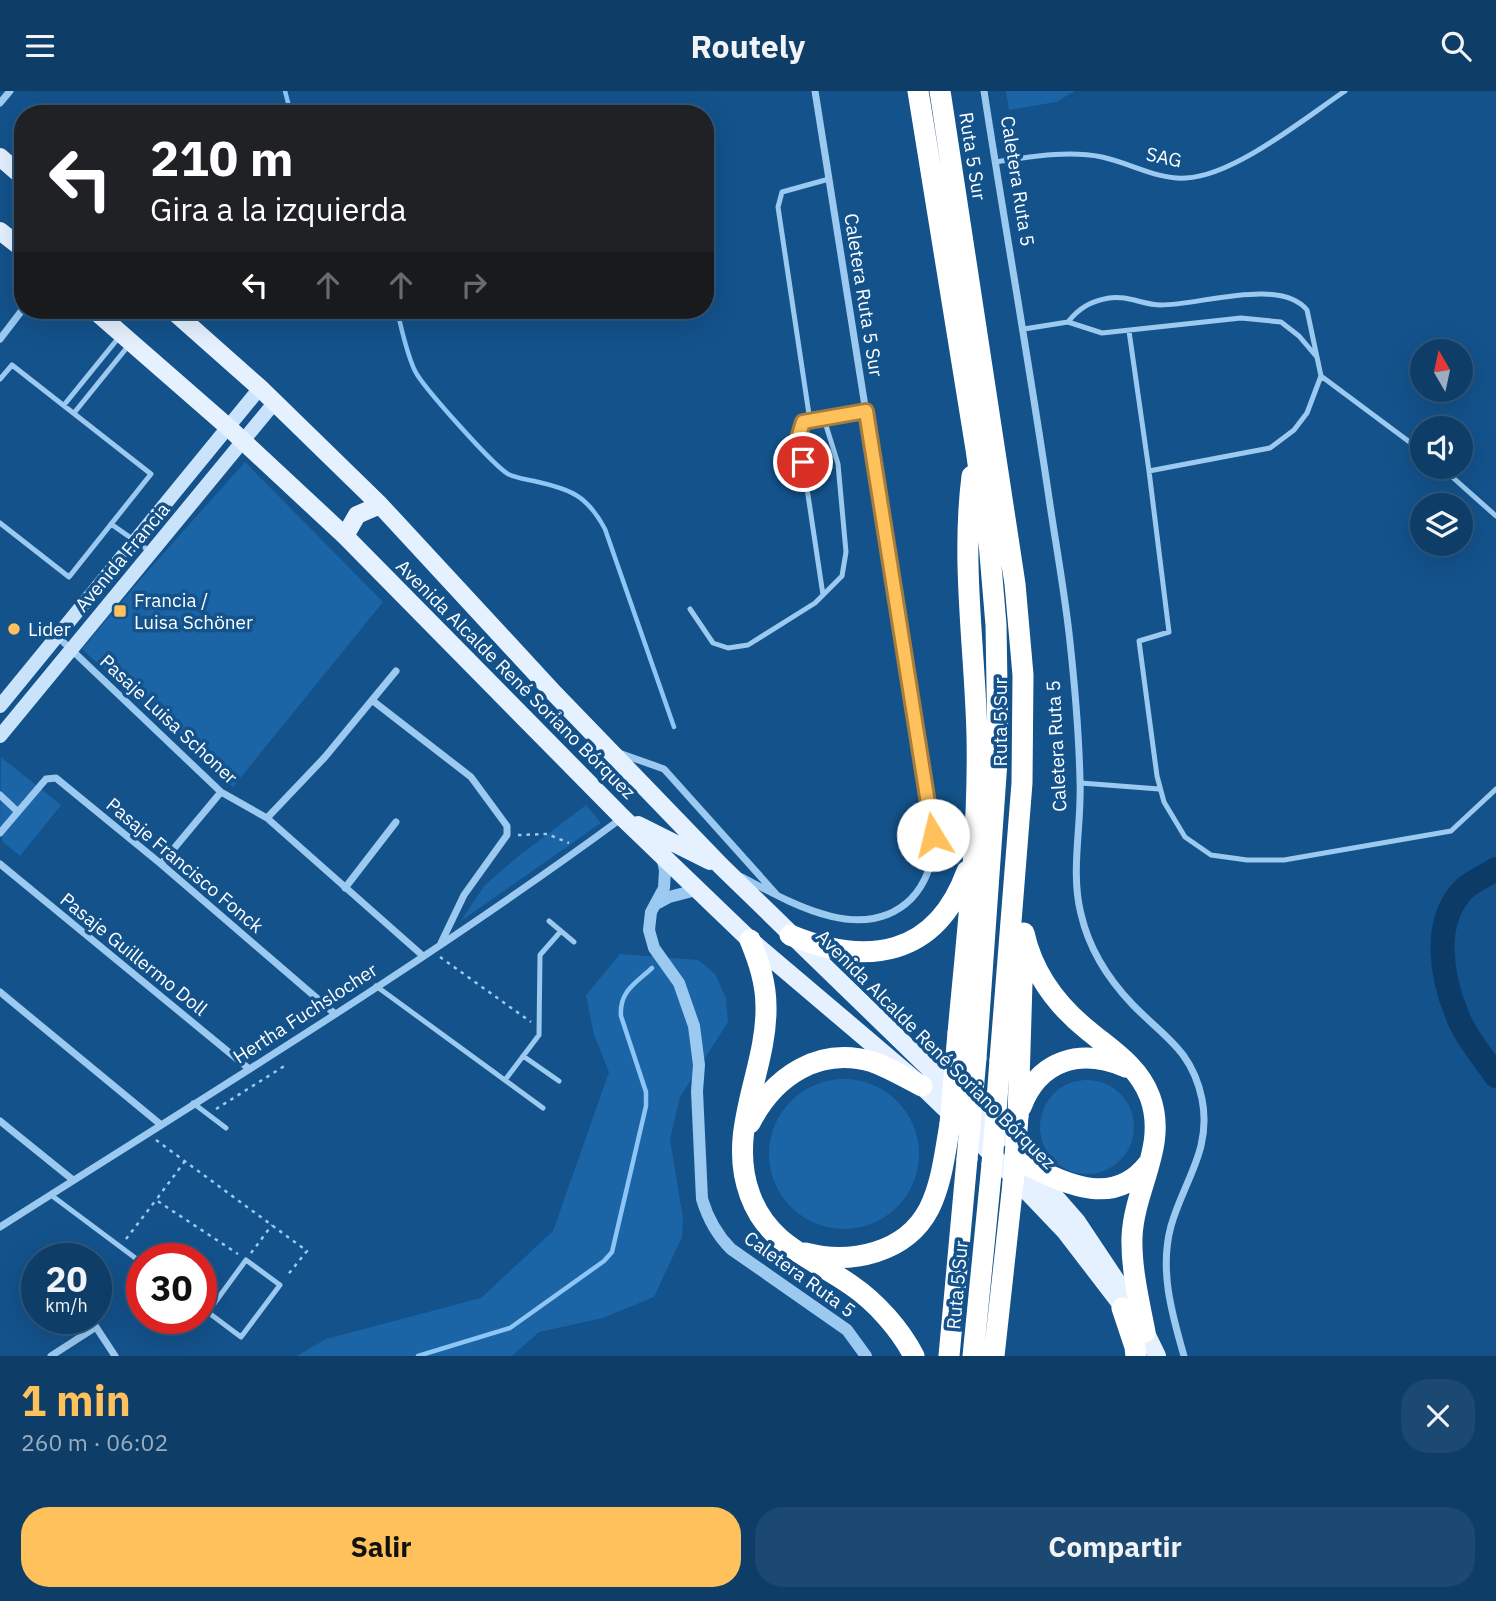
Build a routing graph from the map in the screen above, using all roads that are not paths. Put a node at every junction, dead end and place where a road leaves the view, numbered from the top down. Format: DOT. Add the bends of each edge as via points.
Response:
graph roads {
  1 [pos="10,91"];
  2 [pos="815,91"];
  3 [pos="918,91"];
  4 [pos="940,91"];
  5 [pos="984,91"];
  6 [pos="1345,91"];
  7 [pos="0,103"];
  8 [pos="0,157"];
  9 [pos="995,162"];
  10 [pos="14,169"];
  11 [pos="829,179"];
  12 [pos="0,231"];
  13 [pos="14,242"];
  14 [pos="15,319"];
  15 [pos="105,319"];
  16 [pos="182,319"];
  17 [pos="1068,322"];
  18 [pos="1024,329"];
  19 [pos="1129,331"];
  20 [pos="127,338"];
  21 [pos="0,339"];
  22 [pos="1318,359"];
  23 [pos="1321,376"];
  24 [pos="0,379"];
  25 [pos="260,388"];
  26 [pos="275,402"];
  27 [pos="64,405"];
  28 [pos="866,411"];
  29 [pos="74,413"];
  30 [pos="824,419"];
  31 [pos="810,421"];
  32 [pos="228,427"];
  33 [pos="243,441"];
  34 [pos="1410,442"];
  35 [pos="976,449"];
  36 [pos="1149,471"];
  37 [pos="1454,479"];
  38 [pos="380,505"];
  39 [pos="1496,516"];
  40 [pos="0,523"];
  41 [pos="111,523"];
  42 [pos="345,536"];
  43 [pos="135,541"];
  44 [pos="151,552"];
  45 [pos="823,595"];
  46 [pos="690,609"];
  47 [pos="57,636"];
  48 [pos="71,649"];
  49 [pos="396,671"];
  50 [pos="373,701"];
  51 [pos="0,706"];
  52 [pos="0,736"];
  53 [pos="608,750"];
  54 [pos="1022,783"];
  55 [pos="1080,783"];
  56 [pos="1160,789"];
  57 [pos="1496,789"];
  58 [pos="221,792"];
  59 [pos="0,795"];
  60 [pos="17,811"];
  61 [pos="622,817"];
  62 [pos="267,818"];
  63 [pos="396,822"];
  64 [pos="0,834"];
  65 [pos="974,849"];
  66 [pos="662,856"];
  67 [pos="161,864"];
  68 [pos="0,865"];
  69 [pos="721,866"];
  70 [pos="345,888"];
  71 [pos="696,890"];
  72 [pos="779,897"];
  73 [pos="658,903"];
  74 [pos="549,921"];
  75 [pos="561,931"];
  76 [pos="1024,933"];
  77 [pos="790,935"];
  78 [pos="750,940"];
  79 [pos="574,941"];
  80 [pos="440,945"];
  81 [pos="423,956"];
  82 [pos="376,986"];
  83 [pos="0,992"];
  84 [pos="334,1013"];
  85 [pos="523,1056"];
  86 [pos="248,1068"];
  87 [pos="1140,1075"];
  88 [pos="505,1080"];
  89 [pos="559,1081"];
  90 [pos="922,1086"];
  91 [pos="193,1103"];
  92 [pos="1020,1103"];
  93 [pos="543,1108"];
  94 [pos="0,1121"];
  95 [pos="160,1124"];
  96 [pos="226,1128"];
  97 [pos="742,1149"];
  98 [pos="974,1151"];
  99 [pos="1153,1156"];
  100 [pos="1027,1165"];
  101 [pos="74,1180"];
  102 [pos="51,1195"];
  103 [pos="0,1227"];
  104 [pos="787,1246"];
  105 [pos="126,1251"];
  106 [pos="1122,1308"];
  107 [pos="208,1312"];
  108 [pos="1145,1332"];
  109 [pos="997,1333"];
  110 [pos="51,1356"];
  111 [pos="115,1356"];
  112 [pos="866,1356"];
  113 [pos="914,1356"];
  114 [pos="949,1356"];
  115 [pos="973,1356"];
  116 [pos="995,1356"];
  117 [pos="1000,1356"];
  118 [pos="1136,1356"];
  119 [pos="1157,1356"];
  120 [pos="1184,1356"];
  1 -- 7 [label="street"];
  2 -- 11 [label="street, Caletera Ruta 5 Sur"];
  3 -- 35 [label="highway, Ruta 5 Sur"];
  4 -- 54 [label="highway, Ruta 5 Sur" via="1015,584 1023,675"];
  5 -- 9 [label="street, Caletera Ruta 5"];
  6 -- 9 [label="lane, SAG" via="1256,151 1208,175 1184,179 1076,155"];
  8 -- 10 [label="main road"];
  9 -- 18 [label="street, Caletera Ruta 5"];
  11 -- 28 [label="street, Caletera Ruta 5 Sur"];
  11 -- 31 [label="lane" via="782,192 778,207"];
  12 -- 13 [label="main road"];
  14 -- 21 [label="street"];
  15 -- 20 [label="main road, Avenida Alcalde René Soriano Bórquez"];
  16 -- 25 [label="main road, Avenida Alcalde René Soriano Bórquez"];
  17 -- 18 [label="lane"];
  17 -- 19 [label="lane" via="1102,333"];
  17 -- 22 [label="lane" via="1083,306 1107,298 1123,296 1159,305 1281,295 1307,310"];
  18 -- 55 [label="street, Caletera Ruta 5" via="1070,641"];
  19 -- 22 [label="lane" via="1241,318 1281,322"];
  19 -- 36 [label="lane"];
  20 -- 27 [label="lane"];
  20 -- 29 [label="lane"];
  20 -- 32 [label="main road, Avenida Alcalde René Soriano Bórquez"];
  22 -- 23 [label="lane"];
  23 -- 34 [label="lane"];
  23 -- 36 [label="lane" via="1307,413 1270,448"];
  24 -- 27 [label="lane" via="12,365"];
  25 -- 26 [label="main road, Avenida Alcalde René Soriano Bórquez"];
  25 -- 32 [label="main road, Avenida Francia"];
  26 -- 33 [label="main road, Avenida Francia"];
  26 -- 38 [label="main road, Avenida Alcalde René Soriano Bórquez"];
  27 -- 29 [label="lane"];
  28 -- 30 [label="lane"];
  28 -- 72 [label="street, Caletera Ruta 5 Sur" via="933,856 915,894 896,910 873,919 837,917"];
  29 -- 41 [label="lane" via="151,474"];
  30 -- 31 [label="lane"];
  30 -- 45 [label="lane" via="838,464 846,552 842,576"];
  31 -- 45 [label="lane" via="803,422 799,435"];
  32 -- 33 [label="main road, Avenida Alcalde René Soriano Bórquez"];
  32 -- 43 [label="main road, Avenida Francia"];
  33 -- 42 [label="main road, Avenida Alcalde René Soriano Bórquez"];
  33 -- 44 [label="main road, Avenida Francia"];
  35 -- 65 [label="highway" via="967,538 977,736"];
  35 -- 98 [label="highway, Ruta 5 Sur, bridge" via="993,584 999,707"];
  36 -- 56 [label="lane" via="1169,632 1139,641"];
  37 -- 39 [label="lane"];
  38 -- 42 [label="main road" via="357,515"];
  38 -- 53 [label="main road, Avenida Alcalde René Soriano Bórquez"];
  40 -- 41 [label="lane" via="69,577"];
  41 -- 43 [label="lane"];
  42 -- 61 [label="main road, Avenida Alcalde René Soriano Bórquez"];
  43 -- 44 [label="lane"];
  43 -- 47 [label="main road, Avenida Francia"];
  44 -- 48 [label="main road, Avenida Francia"];
  45 -- 46 [label="lane" via="748,645 728,648 713,643"];
  47 -- 48 [label="street, Pasaje Luisa Schoner"];
  47 -- 51 [label="main road, Avenida Francia"];
  48 -- 52 [label="main road, Avenida Francia"];
  48 -- 58 [label="street, Pasaje Luisa Schoner"];
  49 -- 50 [label="street"];
  50 -- 62 [label="street"];
  50 -- 80 [label="street" via="471,777 507,827 507,835 464,895"];
  53 -- 69 [label="main road, Avenida Alcalde René Soriano Bórquez"];
  53 -- 72 [label="street, Caletera Ruta 5 Sur" via="664,769"];
  54 -- 76 [label="highway"];
  54 -- 115 [label="highway, Ruta 5 Sur, bridge"];
  55 -- 56 [label="lane"];
  55 -- 120 [label="street, Caletera Ruta 5" via="1077,888 1086,932 1113,982 1185,1056 1201,1096 1202,1147 1167,1249 1168,1291"];
  56 -- 57 [label="lane" via="1185,837 1212,855 1264,860 1451,831"];
  58 -- 62 [label="street, Pasaje Luisa Schoner"];
  58 -- 67 [label="street"];
  59 -- 60 [label="street"];
  60 -- 64 [label="street"];
  60 -- 67 [label="street, Pasaje Francisco Fonck" via="46,779 56,778"];
  61 -- 66 [label="main road, Avenida Alcalde René Soriano Bórquez"];
  61 -- 69 [label="main road"];
  61 -- 80 [label="street, Hertha Fuchslocher"];
  62 -- 70 [label="street, Pasaje Luisa Schoner"];
  63 -- 70 [label="street"];
  65 -- 77 [label="highway" via="960,888 932,929 894,949 860,951 818,945"];
  65 -- 104 [label="highway, bridge" via="950,1124 934,1197 906,1237 876,1252 846,1257 813,1255"];
  66 -- 71 [label="main road, Avenida Alcalde René Soriano Bórquez"];
  66 -- 73 [label="street, Caletera Ruta 5" via="664,888"];
  67 -- 84 [label="street, Pasaje Francisco Fonck"];
  68 -- 86 [label="street, Pasaje Guillermo Doll"];
  69 -- 72 [label="street, Caletera Ruta 5 Sur"];
  69 -- 77 [label="main road, Avenida Alcalde René Soriano Bórquez"];
  70 -- 81 [label="street, Pasaje Luisa Schoner"];
  71 -- 73 [label="street"];
  71 -- 78 [label="main road, Avenida Alcalde René Soriano Bórquez"];
  73 -- 112 [label="street, Caletera Ruta 5" via="649,920 651,939 679,983 696,1035 702,1199 710,1222 739,1256 847,1330"];
  74 -- 75 [label="lane"];
  75 -- 79 [label="lane"];
  75 -- 85 [label="lane" via="540,955 539,1035"];
  76 -- 87 [label="highway" via="1032,963 1051,993 1076,1021"];
  76 -- 92 [label="highway"];
  77 -- 100 [label="main road, Avenida Alcalde René Soriano Bórquez"];
  78 -- 90 [label="main road, Avenida Alcalde René Soriano Bórquez"];
  78 -- 97 [label="highway" via="764,981 766,1013"];
  80 -- 81 [label="street, Hertha Fuchslocher"];
  81 -- 82 [label="street, Hertha Fuchslocher"];
  82 -- 84 [label="street, Hertha Fuchslocher"];
  82 -- 88 [label="lane"];
  83 -- 95 [label="street"];
  84 -- 86 [label="street, Hertha Fuchslocher"];
  85 -- 88 [label="lane"];
  85 -- 89 [label="lane"];
  86 -- 91 [label="street, Hertha Fuchslocher"];
  87 -- 92 [label="highway" via="1101,1059 1066,1061 1041,1075"];
  87 -- 99 [label="highway" via="1156,1122"];
  88 -- 93 [label="lane"];
  90 -- 97 [label="highway" via="863,1060 836,1057 808,1065 770,1092 750,1124"];
  90 -- 98 [label="main road, Avenida Alcalde René Soriano Bórquez"];
  91 -- 95 [label="street, Hertha Fuchslocher"];
  91 -- 96 [label="lane"];
  92 -- 109 [label="highway, bridge"];
  94 -- 101 [label="street"];
  95 -- 101 [label="street, Hertha Fuchslocher"];
  97 -- 104 [label="highway" via="752,1202 765,1224"];
  98 -- 106 [label="main road, Avenida Alcalde René Soriano Bórquez" via="1065,1231"];
  98 -- 114 [label="highway, Ruta 5 Sur"];
  99 -- 100 [label="highway" via="1132,1179 1101,1189 1070,1185"];
  99 -- 108 [label="highway" via="1140,1192 1132,1237"];
  100 -- 108 [label="main road, Avenida Alcalde René Soriano Bórquez" via="1107,1264"];
  101 -- 102 [label="street, Hertha Fuchslocher"];
  102 -- 103 [label="street, Hertha Fuchslocher"];
  102 -- 105 [label="lane"];
  104 -- 113 [label="highway" via="866,1297 895,1327"];
  106 -- 108 [label="main road, Avenida Alcalde René Soriano Bórquez"];
  106 -- 118 [label="highway"];
  107 -- 107 [label="lane" via="241,1337 280,1285 246,1260"];
  108 -- 119 [label="main road"];
  109 -- 116 [label="highway"];
  109 -- 117 [label="highway"];
  110 -- 111 [label="street" via="96,1327"];
}
